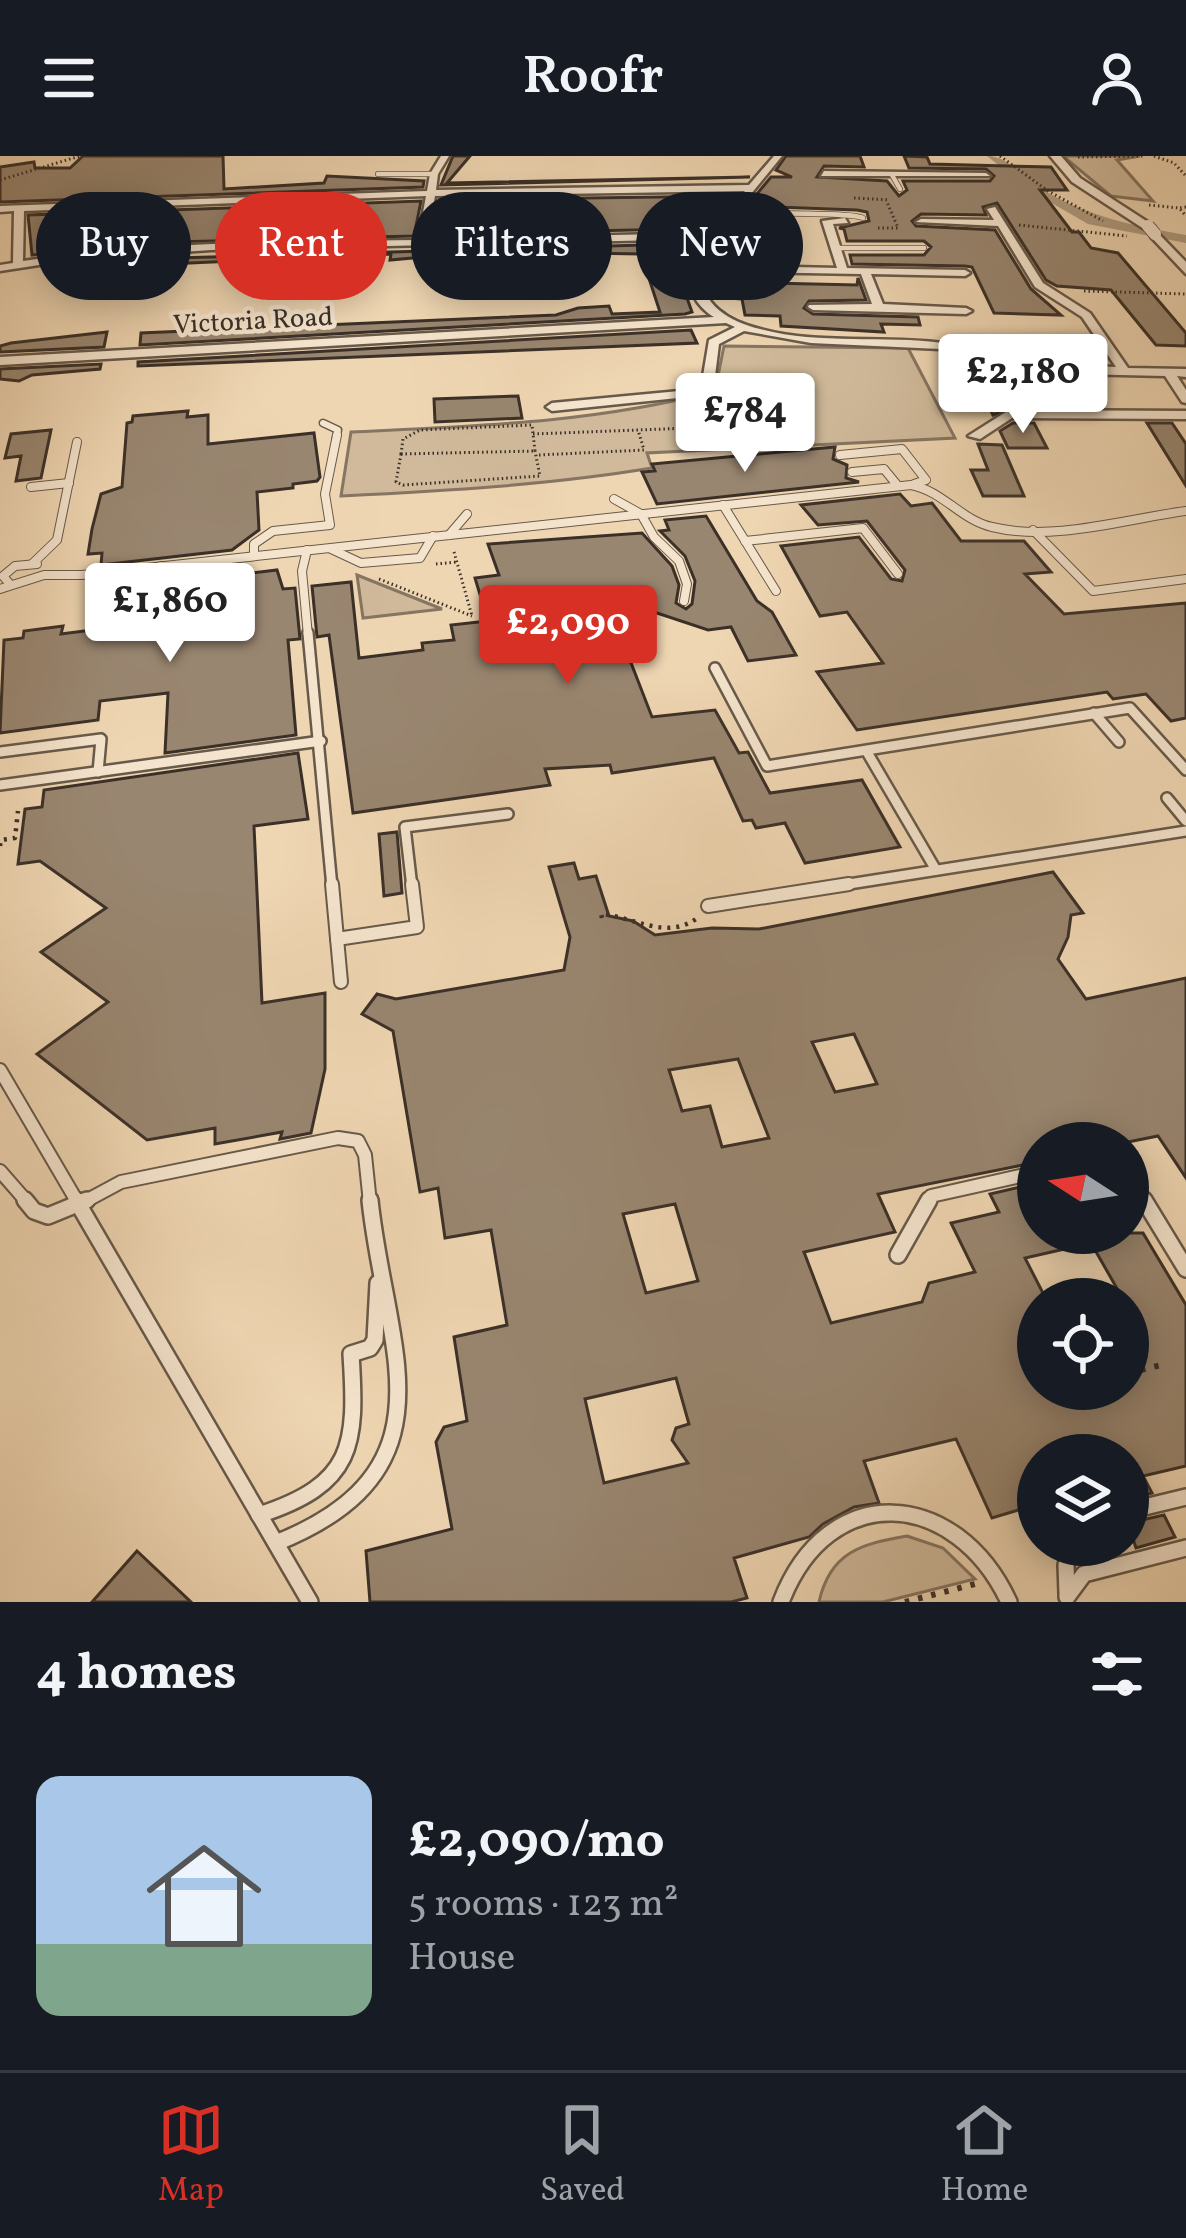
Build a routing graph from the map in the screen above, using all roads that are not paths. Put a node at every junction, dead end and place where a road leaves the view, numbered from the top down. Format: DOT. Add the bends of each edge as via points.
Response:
graph roads {
  1 [pos="445,156"];
  2 [pos="778,156"];
  3 [pos="891,156"];
  4 [pos="1055,156"];
  5 [pos="378,174"];
  6 [pos="434,174"];
  7 [pos="824,174"];
  8 [pos="898,175"];
  9 [pos="986,176"];
  10 [pos="754,188"];
  11 [pos="900,189"];
  12 [pos="430,192"];
  13 [pos="568,192"];
  14 [pos="751,192"];
  15 [pos="411,196"];
  16 [pos="0,209"];
  17 [pos="19,209"];
  18 [pos="992,209"];
  19 [pos="803,217"];
  20 [pos="863,218"];
  21 [pos="844,221"];
  22 [pos="920,222"];
  23 [pos="1001,224"];
  24 [pos="411,241"];
  25 [pos="836,248"];
  26 [pos="924,248"];
  27 [pos="18,265"];
  28 [pos="0,268"];
  29 [pos="803,269"];
  30 [pos="843,270"];
  31 [pos="1186,270"];
  32 [pos="865,271"];
  33 [pos="965,273"];
  34 [pos="700,300"];
  35 [pos="813,307"];
  36 [pos="880,308"];
  37 [pos="967,311"];
  38 [pos="723,320"];
  39 [pos="741,328"];
  40 [pos="0,361"];
  41 [pos="1125,372"];
  42 [pos="1168,373"];
  43 [pos="1186,373"];
  44 [pos="1186,399"];
  45 [pos="553,404"];
  46 [pos="1186,415"];
  47 [pos="323,423"];
  48 [pos="975,436"];
  49 [pos="77,442"];
  50 [pos="840,455"];
  51 [pos="852,472"];
  52 [pos="69,483"];
  53 [pos="911,485"];
  54 [pos="898,486"];
  55 [pos="31,487"];
  56 [pos="614,499"];
  57 [pos="723,505"];
  58 [pos="1186,511"];
  59 [pos="467,514"];
  60 [pos="641,514"];
  61 [pos="1033,530"];
  62 [pos="449,535"];
  63 [pos="433,536"];
  64 [pos="745,541"];
  65 [pos="328,548"];
  66 [pos="307,550"];
  67 [pos="254,556"];
  68 [pos="32,564"];
  69 [pos="161,566"];
  70 [pos="1116,573"];
  71 [pos="44,574"];
  72 [pos="898,574"];
  73 [pos="1186,579"];
  74 [pos="4,586"];
  75 [pos="1129,587"];
  76 [pos="776,590"];
  77 [pos="684,601"];
  78 [pos="157,608"];
  79 [pos="715,668"];
  80 [pos="1094,713"];
  81 [pos="321,741"];
  82 [pos="1119,742"];
  83 [pos="0,752"];
  84 [pos="867,752"];
  85 [pos="1186,770"];
  86 [pos="98,772"];
  87 [pos="0,785"];
  88 [pos="1167,798"];
  89 [pos="508,814"];
  90 [pos="1186,820"];
  91 [pos="1186,831"];
  92 [pos="936,870"];
  93 [pos="708,906"];
  94 [pos="338,939"];
  95 [pos="341,982"];
  96 [pos="0,1070"];
  97 [pos="0,1171"];
  98 [pos="1017,1177"];
  99 [pos="77,1204"];
  100 [pos="1149,1209"];
  101 [pos="898,1256"];
  102 [pos="378,1268"];
  103 [pos="1186,1269"];
  104 [pos="1186,1497"];
  105 [pos="1149,1506"];
  106 [pos="259,1515"];
  107 [pos="276,1544"];
  108 [pos="1186,1548"];
  109 [pos="1066,1566"];
  110 [pos="1068,1600"];
  111 [pos="310,1602"];
  112 [pos="782,1602"];
  113 [pos="1009,1602"];
  1 -- 6 [label="street"];
  2 -- 10 [label="street"];
  3 -- 8 [label="street"];
  4 -- 31 [label="street" via="1157,236"];
  5 -- 6 [label="lane"];
  6 -- 12 [label="street"];
  7 -- 8 [label="street"];
  8 -- 9 [label="street"];
  8 -- 11 [label="lane"];
  10 -- 13 [label="street"];
  10 -- 14 [label="street"];
  15 -- 17 [label="street"];
  16 -- 17 [label="street"];
  17 -- 27 [label="street"];
  18 -- 23 [label="street"];
  19 -- 20 [label="lane"];
  21 -- 25 [label="street" via="827,220"];
  22 -- 23 [label="street"];
  23 -- 41 [label="street" via="1045,289 1086,315"];
  24 -- 27 [label="street" via="177,248"];
  25 -- 26 [label="lane"];
  25 -- 30 [label="street"];
  27 -- 28 [label="street"];
  29 -- 30 [label="street"];
  30 -- 32 [label="street"];
  32 -- 33 [label="street"];
  32 -- 36 [label="street"];
  34 -- 38 [label="street"];
  35 -- 36 [label="street"];
  36 -- 37 [label="street"];
  38 -- 39 [label="street"];
  38 -- 40 [label="street, Victoria Road"];
  39 -- 41 [label="street"];
  39 -- 45 [label="street" via="713,343 708,384 693,393"];
  41 -- 42 [label="street"];
  42 -- 43 [label="street"];
  42 -- 44 [label="street"];
  46 -- 48 [label="street" via="1009,414"];
  47 -- 67 [label="lane" via="338,430 325,494 330,525 273,531 254,544"];
  49 -- 52 [label="lane"];
  50 -- 53 [label="lane" via="902,448 926,480"];
  51 -- 54 [label="lane" via="884,469"];
  52 -- 55 [label="lane"];
  52 -- 68 [label="lane" via="57,540"];
  53 -- 54 [label="lane"];
  53 -- 61 [label="lane" via="940,492 981,524"];
  54 -- 57 [label="lane"];
  56 -- 60 [label="lane"];
  57 -- 60 [label="lane"];
  57 -- 64 [label="lane"];
  58 -- 61 [label="lane"];
  59 -- 62 [label="lane"];
  60 -- 62 [label="lane"];
  60 -- 77 [label="lane" via="683,565"];
  61 -- 75 [label="lane" via="1093,591"];
  62 -- 63 [label="lane"];
  63 -- 65 [label="lane"];
  63 -- 65 [label="lane" via="420,558 362,563"];
  64 -- 72 [label="lane" via="863,528"];
  64 -- 76 [label="lane"];
  65 -- 66 [label="lane"];
  66 -- 67 [label="lane"];
  66 -- 81 [label="lane" via="302,571"];
  67 -- 69 [label="lane"];
  68 -- 71 [label="lane"];
  68 -- 74 [label="lane" via="5,573"];
  69 -- 71 [label="lane"];
  69 -- 78 [label="lane"];
  70 -- 75 [label="lane"];
  71 -- 74 [label="lane" via="26,588"];
  73 -- 75 [label="lane"];
  79 -- 84 [label="lane" via="767,766"];
  80 -- 82 [label="lane"];
  80 -- 84 [label="lane"];
  80 -- 85 [label="lane" via="1130,708"];
  81 -- 86 [label="lane"];
  81 -- 94 [label="lane"];
  83 -- 86 [label="lane" via="101,739"];
  84 -- 92 [label="lane"];
  86 -- 87 [label="lane"];
  88 -- 90 [label="lane"];
  89 -- 94 [label="lane" via="405,827 417,926"];
  91 -- 92 [label="lane"];
  92 -- 93 [label="lane"];
  94 -- 95 [label="lane"];
  96 -- 99 [label="lane"];
  97 -- 99 [label="lane" via="34,1211 62,1214"];
  98 -- 101 [label="lane" via="931,1196"];
  99 -- 102 [label="lane" via="121,1182 204,1162 358,1141"];
  99 -- 106 [label="lane"];
  100 -- 103 [label="lane"];
  102 -- 106 [label="lane" via="375,1340 351,1354 356,1415 347,1457 313,1498"];
  102 -- 107 [label="lane" via="394,1333 395,1431 341,1511"];
  104 -- 105 [label="lane"];
  106 -- 107 [label="lane"];
  107 -- 111 [label="lane"];
  108 -- 110 [label="lane" via="1084,1574"];
  109 -- 110 [label="lane"];
  112 -- 113 [label="lane" via="794,1567 817,1539 897,1511 928,1515 968,1536"];
}
